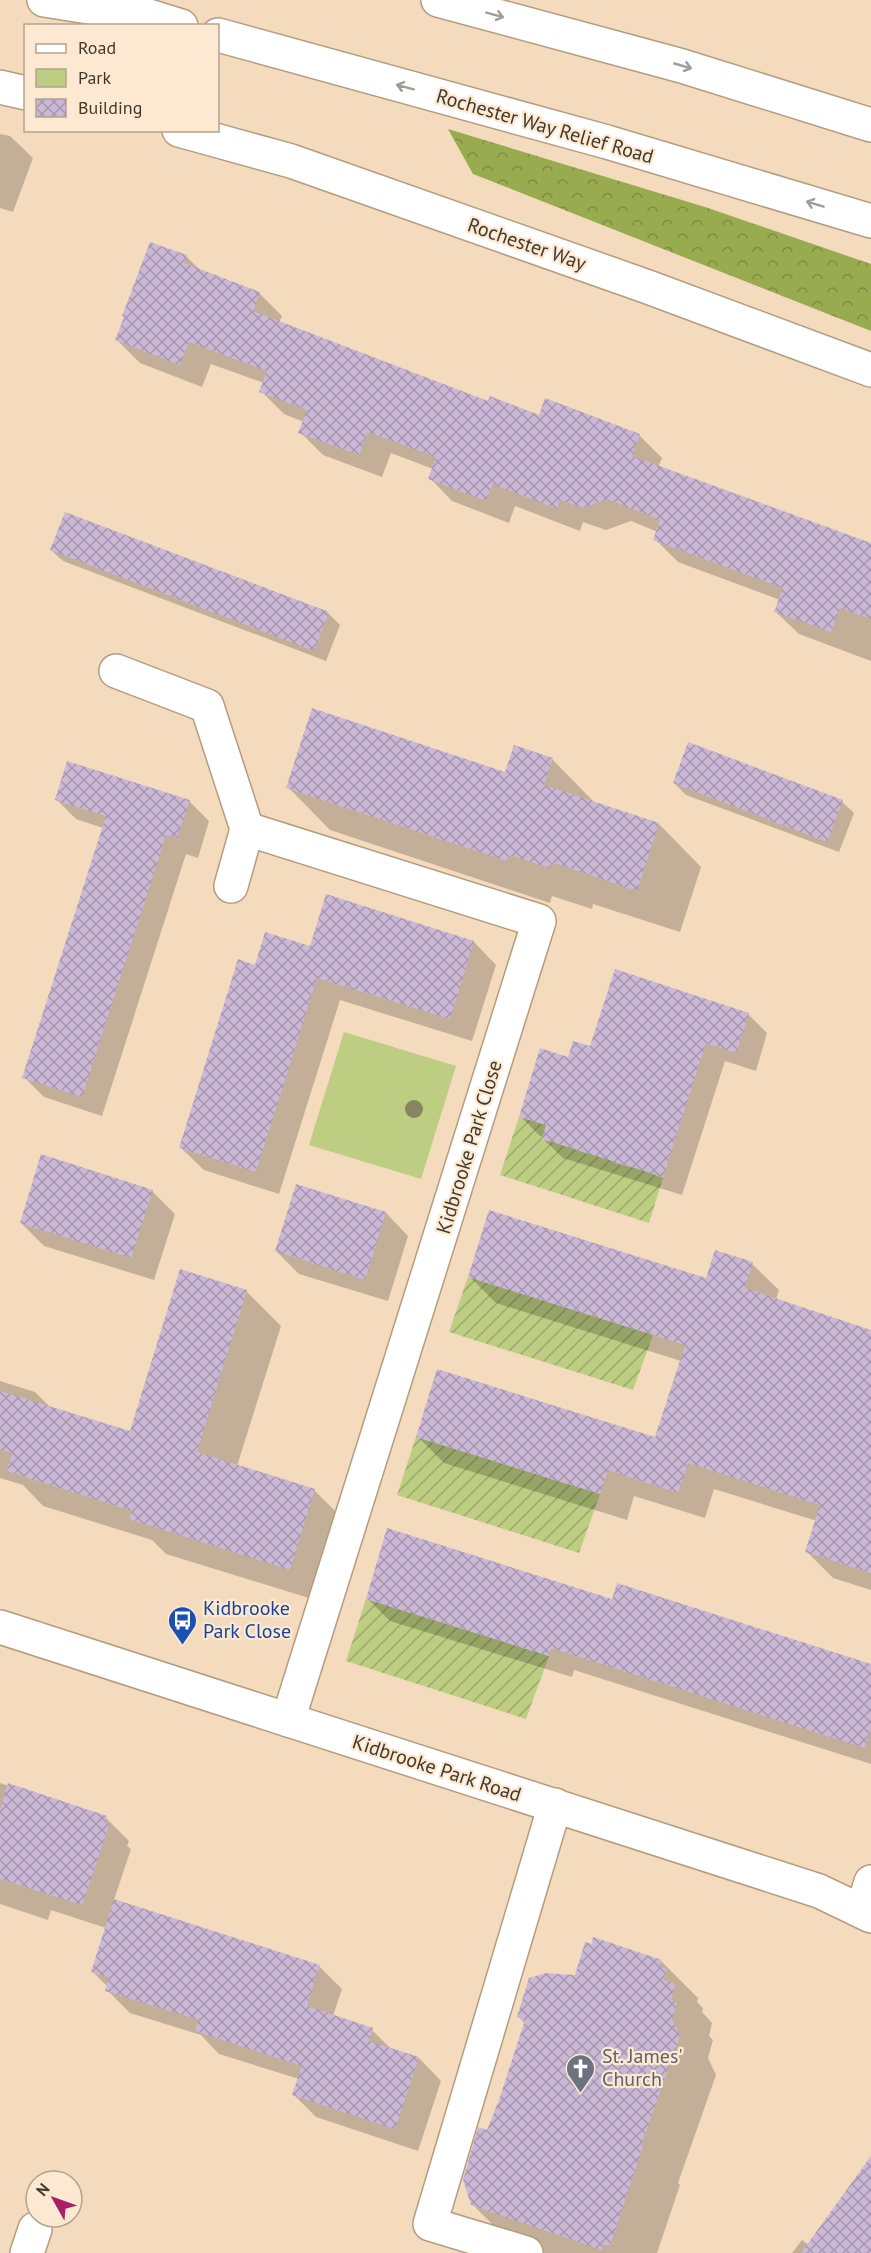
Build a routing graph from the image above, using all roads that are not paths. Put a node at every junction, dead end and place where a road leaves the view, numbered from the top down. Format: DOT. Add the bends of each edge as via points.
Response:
graph roads {
  1 [pos="44,0"];
  2 [pos="99,0"];
  3 [pos="438,0"];
  4 [pos="146,16"];
  5 [pos="175,24"];
  6 [pos="219,35"];
  7 [pos="0,87"];
  8 [pos="24,93"];
  9 [pos="871,125"];
  10 [pos="186,132"];
  11 [pos="871,220"];
  12 [pos="871,370"];
  13 [pos="116,671"];
  14 [pos="248,829"];
  15 [pos="231,886"];
  16 [pos="0,1627"];
  17 [pos="288,1720"];
  18 [pos="555,1805"];
  19 [pos="868,1903"];
  20 [pos="526,2253"];
  1 -- 4 [label="main road"];
  2 -- 4 [label="main road"];
  3 -- 9 [label="main road, one-way" via="682,66"];
  4 -- 5 [label="main road"];
  11 -- 6 [label="main road, Rochester Way Relief Road, one-way" via="607,142"];
  7 -- 8 [label="main road"];
  10 -- 12 [label="main road, Rochester Way" via="291,161"];
  13 -- 14 [label="main road" via="207,706"];
  14 -- 15 [label="main road"];
  14 -- 17 [label="main road, Kidbrooke Park Close" via="539,921"];
  16 -- 17 [label="main road, Kidbrooke Park Road"];
  17 -- 18 [label="main road, Kidbrooke Park Road"];
  18 -- 19 [label="main road, Kidbrooke Park Road" via="819,1891"];
  18 -- 20 [label="main road" via="430,2224"];
}
